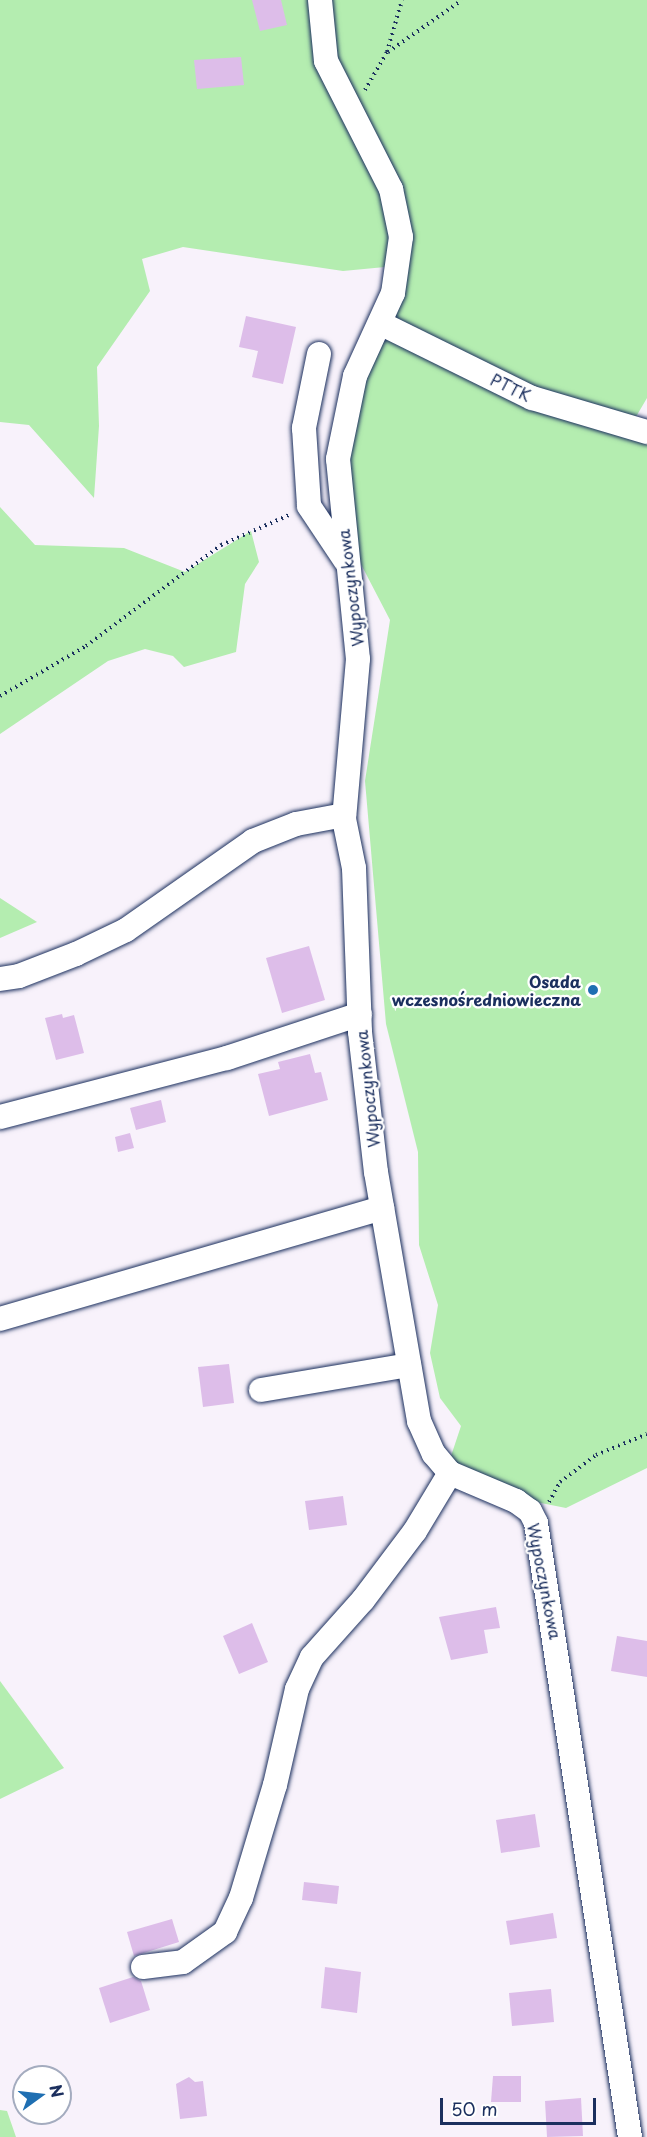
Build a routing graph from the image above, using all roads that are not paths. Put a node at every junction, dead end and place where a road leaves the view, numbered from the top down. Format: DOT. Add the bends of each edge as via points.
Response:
graph roads {
  1 [pos="320,0"];
  2 [pos="382,324"];
  3 [pos="319,354"];
  4 [pos="647,432"];
  5 [pos="346,562"];
  6 [pos="344,815"];
  7 [pos="0,979"];
  8 [pos="360,1014"];
  9 [pos="0,1117"];
  10 [pos="382,1209"];
  11 [pos="0,1319"];
  12 [pos="409,1365"];
  13 [pos="261,1390"];
  14 [pos="450,1473"];
  15 [pos="143,1967"];
  16 [pos="630,2137"];
  1 -- 2 [label="street, Wypoczynkowa" via="326,60 391,189 398,212 399,263"];
  2 -- 4 [label="street, PTTK" via="532,398"];
  2 -- 5 [label="street, Wypoczynkowa" via="355,376 338,459"];
  3 -- 5 [label="street" via="304,428 309,507"];
  5 -- 6 [label="street, Wypoczynkowa" via="358,659"];
  6 -- 7 [label="street" via="296,824 253,841 126,930 76,954 19,976"];
  6 -- 8 [label="street, Wypoczynkowa" via="354,868"];
  8 -- 9 [label="street" via="227,1058"];
  8 -- 10 [label="street, Wypoczynkowa"];
  10 -- 11 [label="street"];
  10 -- 12 [label="street, Wypoczynkowa"];
  12 -- 13 [label="street"];
  12 -- 14 [label="street, Wypoczynkowa" via="419,1421 434,1454"];
  14 -- 15 [label="street" via="415,1531 312,1657 297,1689 275,1785 241,1898 225,1932 183,1962"];
  14 -- 16 [label="street, Wypoczynkowa" via="516,1501 530,1511 536,1523"];
}
